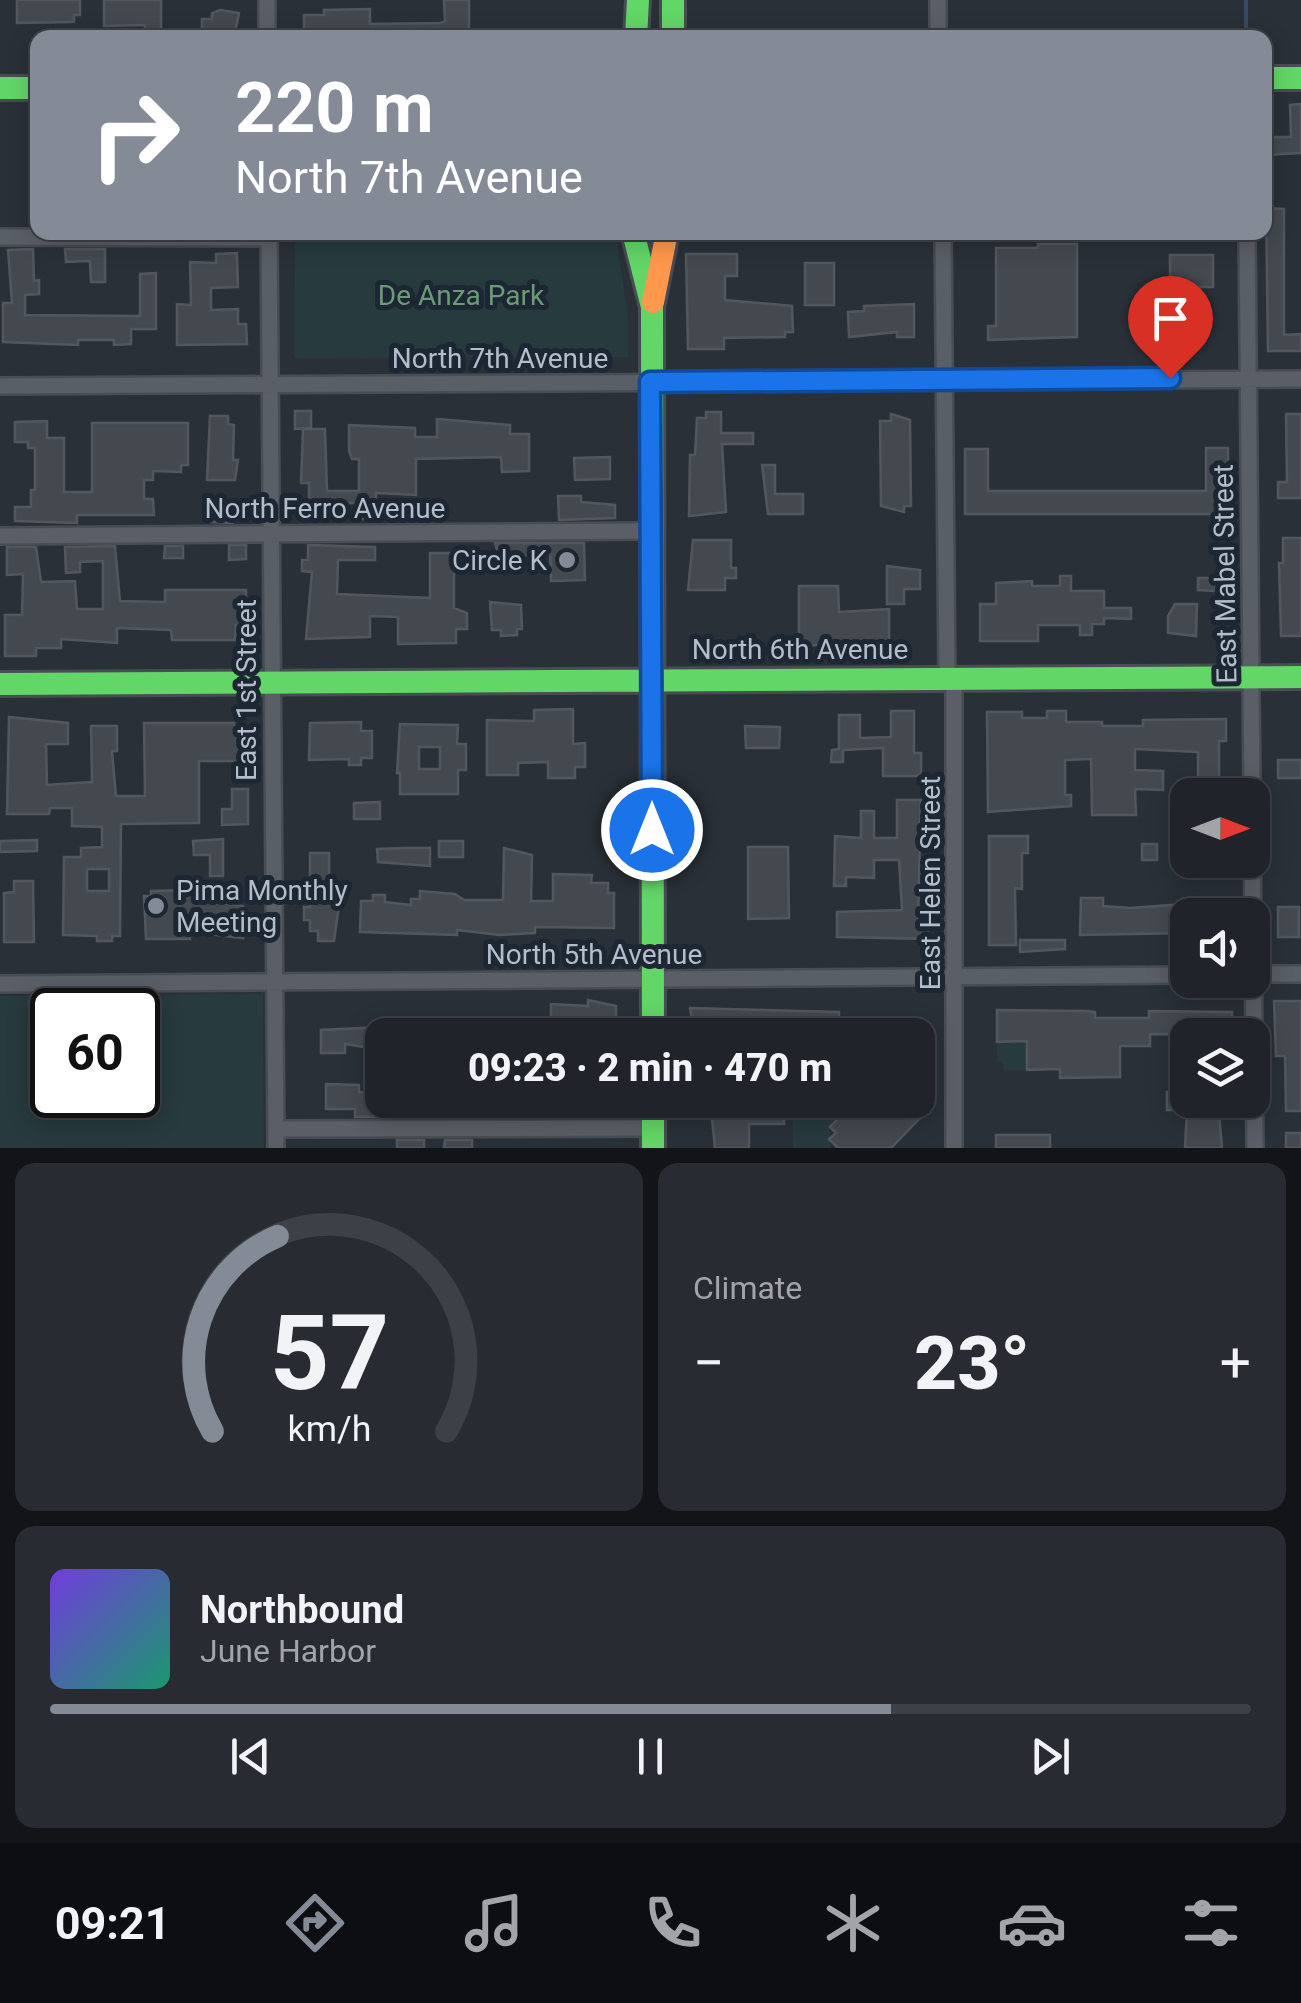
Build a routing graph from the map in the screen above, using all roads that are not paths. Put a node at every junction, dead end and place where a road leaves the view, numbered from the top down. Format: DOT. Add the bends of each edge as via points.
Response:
graph roads {
  1 [pos="266,0"];
  2 [pos="638,0"];
  3 [pos="674,0"];
  4 [pos="938,0"];
  5 [pos="267,30"];
  6 [pos="636,30"];
  7 [pos="672,30"];
  8 [pos="938,30"];
  9 [pos="1272,78"];
  10 [pos="1301,78"];
  11 [pos="0,88"];
  12 [pos="30,88"];
  13 [pos="0,237"];
  14 [pos="30,237"];
  15 [pos="269,240"];
  16 [pos="636,240"];
  17 [pos="943,240"];
  18 [pos="1247,240"];
  19 [pos="665,242"];
  20 [pos="652,307"];
  21 [pos="1248,377"];
  22 [pos="1301,379"];
  23 [pos="944,380"];
  24 [pos="650,382"];
  25 [pos="270,385"];
  26 [pos="0,386"];
  27 [pos="650,531"];
  28 [pos="270,533"];
  29 [pos="0,536"];
  30 [pos="1301,677"];
  31 [pos="951,678"];
  32 [pos="1252,678"];
  33 [pos="652,680"];
  34 [pos="271,683"];
  35 [pos="0,684"];
  36 [pos="1252,778"];
  37 [pos="1170,974"];
  38 [pos="1270,974"];
  39 [pos="1301,974"];
  40 [pos="955,976"];
  41 [pos="654,978"];
  42 [pos="272,982"];
  43 [pos="0,984"];
  44 [pos="1253,998"];
  45 [pos="653,1018"];
  46 [pos="276,1129"];
  47 [pos="653,1138"];
  48 [pos="276,1148"];
  49 [pos="954,1148"];
  50 [pos="1255,1148"];
  1 -- 5 [label="street"];
  2 -- 6 [label="street"];
  3 -- 7 [label="street"];
  4 -- 8 [label="street"];
  9 -- 10 [label="street"];
  11 -- 12 [label="street"];
  13 -- 14 [label="street"];
  15 -- 25 [label="street, East 1st Street"];
  16 -- 20 [label="street"];
  17 -- 23 [label="street, East Helen Street"];
  18 -- 21 [label="street, East Mabel Street"];
  19 -- 20 [label="street"];
  20 -- 24 [label="street"];
  21 -- 22 [label="street, North 7th Avenue"];
  21 -- 23 [label="street, North 7th Avenue"];
  21 -- 32 [label="street, East Mabel Street"];
  23 -- 24 [label="street, North 7th Avenue"];
  23 -- 31 [label="street, East Helen Street"];
  24 -- 25 [label="street, North 7th Avenue"];
  24 -- 27 [label="street"];
  25 -- 26 [label="street, North 7th Avenue"];
  25 -- 28 [label="street, East 1st Street"];
  27 -- 28 [label="street, North Ferro Avenue"];
  27 -- 33 [label="street"];
  28 -- 29 [label="street, North Ferro Avenue"];
  28 -- 34 [label="street, East 1st Street"];
  30 -- 32 [label="street, North 6th Avenue"];
  31 -- 32 [label="street, North 6th Avenue"];
  31 -- 33 [label="street, North 6th Avenue"];
  31 -- 40 [label="street, East Helen Street"];
  32 -- 36 [label="street, East Mabel Street"];
  33 -- 34 [label="street, North 6th Avenue"];
  33 -- 41 [label="street"];
  34 -- 35 [label="street, North 6th Avenue"];
  34 -- 42 [label="street, East 1st Street"];
  37 -- 40 [label="street, North 5th Avenue"];
  38 -- 39 [label="street"];
  40 -- 41 [label="street, North 5th Avenue"];
  40 -- 49 [label="street, East Helen Street"];
  41 -- 42 [label="street, North 5th Avenue"];
  41 -- 45 [label="street"];
  42 -- 43 [label="street, North 5th Avenue"];
  42 -- 46 [label="street, East 1st Street"];
  44 -- 50 [label="street"];
  46 -- 47 [label="street"];
  46 -- 48 [label="street, East 1st Street"];
}
